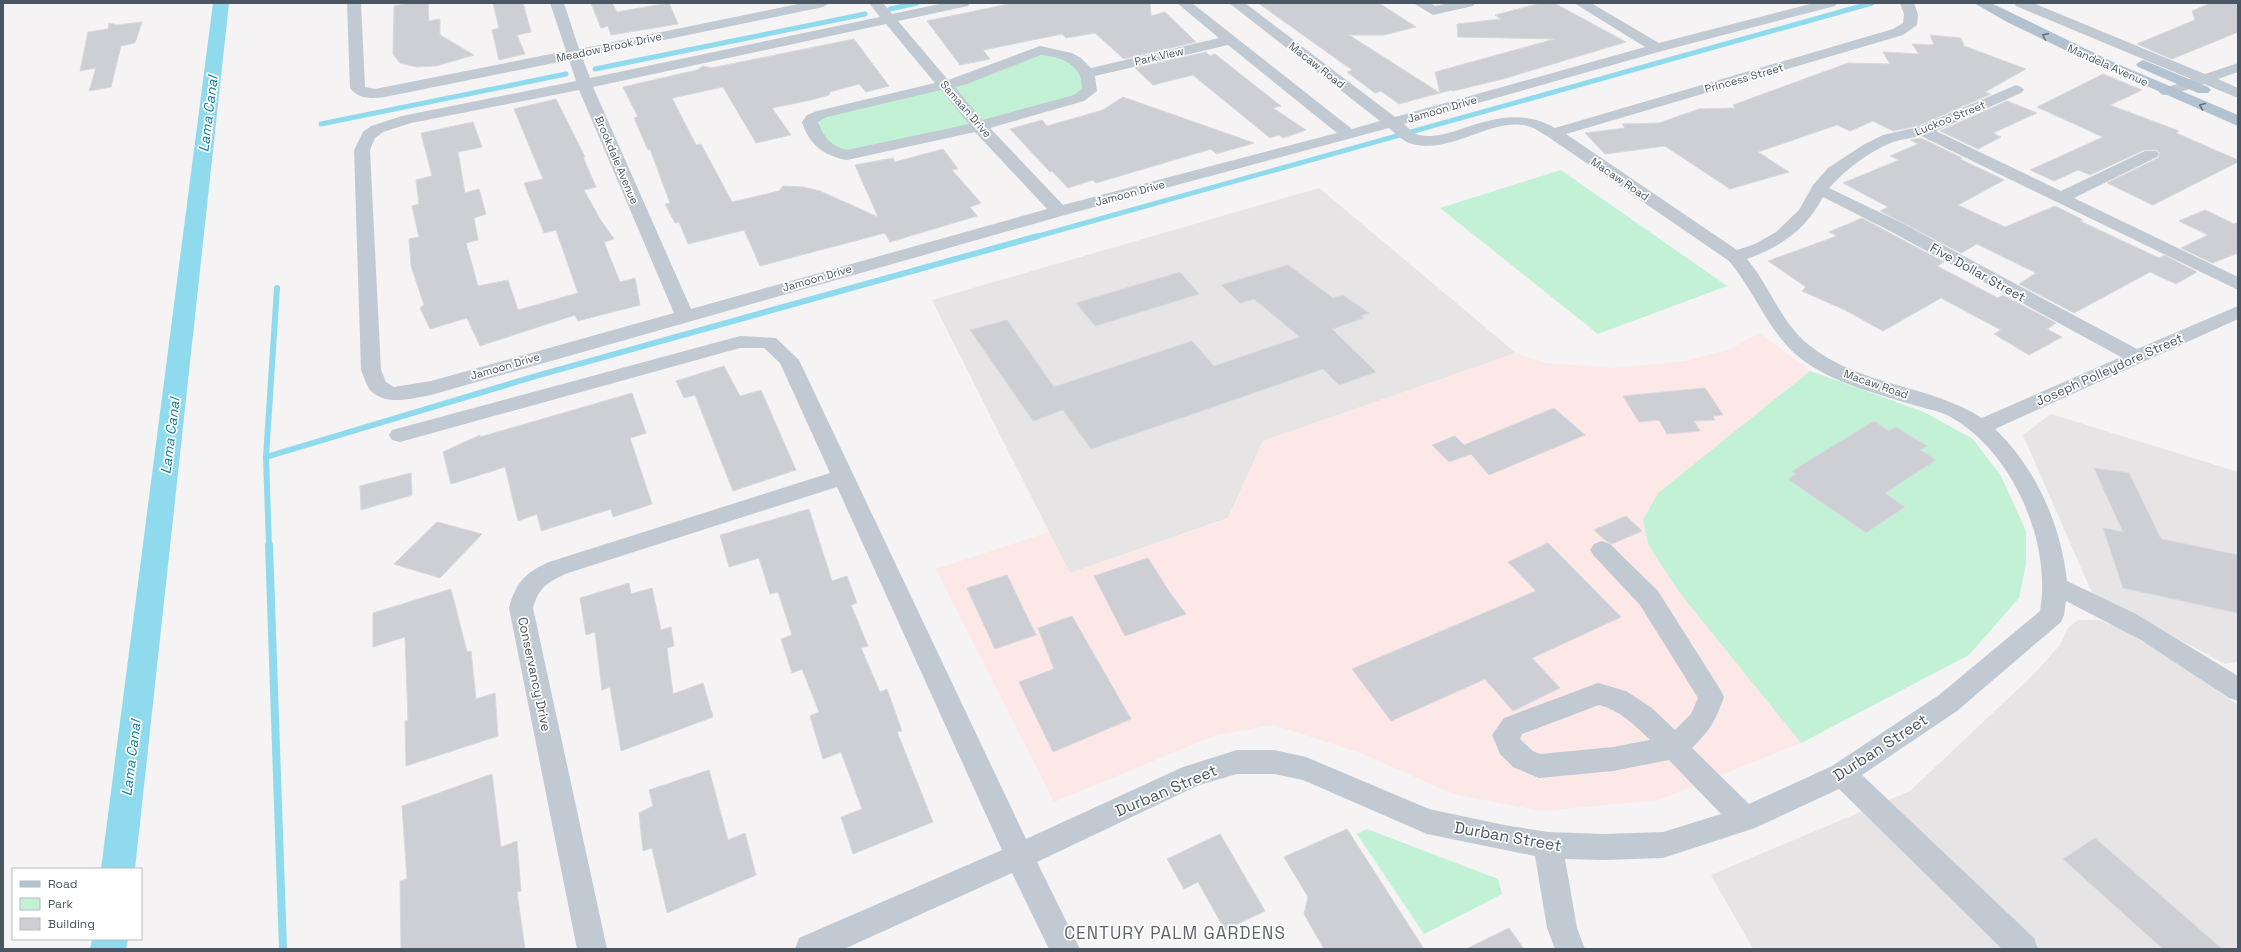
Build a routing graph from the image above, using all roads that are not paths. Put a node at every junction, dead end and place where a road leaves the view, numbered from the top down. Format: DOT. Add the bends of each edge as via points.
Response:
graph roads {
  1 [pos="354,3"];
  2 [pos="557,3"];
  3 [pos="823,3"];
  4 [pos="876,3"];
  5 [pos="963,3"];
  6 [pos="1184,3"];
  7 [pos="1236,3"];
  8 [pos="1420,3"];
  9 [pos="1468,3"];
  10 [pos="1581,3"];
  11 [pos="1830,3"];
  12 [pos="1907,3"];
  13 [pos="1980,3"];
  14 [pos="2009,3"];
  15 [pos="2021,3"];
  16 [pos="889,19"];
  17 [pos="1229,40"];
  18 [pos="1657,48"];
  19 [pos="575,54"];
  20 [pos="2238,68"];
  21 [pos="1089,72"];
  22 [pos="2204,79"];
  23 [pos="584,84"];
  24 [pos="2188,84"];
  25 [pos="945,85"];
  26 [pos="2016,90"];
  27 [pos="2167,92"];
  28 [pos="2238,93"];
  29 [pos="2238,104"];
  30 [pos="2238,121"];
  31 [pos="979,126"];
  32 [pos="1402,130"];
  33 [pos="1923,131"];
  34 [pos="1553,133"];
  35 [pos="1349,134"];
  36 [pos="2151,154"];
  37 [pos="1819,189"];
  38 [pos="2061,198"];
  39 [pos="1059,211"];
  40 [pos="1735,257"];
  41 [pos="2238,284"];
  42 [pos="2238,312"];
  43 [pos="684,316"];
  44 [pos="2136,358"];
  45 [pos="1981,427"];
  46 [pos="400,435"];
  47 [pos="842,477"];
  48 [pos="1602,550"];
  49 [pos="2056,586"];
  50 [pos="2234,683"];
  51 [pos="1675,747"];
  52 [pos="1842,774"];
  53 [pos="1745,819"];
  54 [pos="1548,845"];
  55 [pos="1019,856"];
  56 [pos="592,949"];
  57 [pos="810,949"];
  58 [pos="1064,949"];
  59 [pos="1570,949"];
  60 [pos="2024,949"];
  1 -- 19 [label="street, Meadow Brook Drive" via="358,88 370,94"];
  2 -- 19 [label="street, Brookdale Avenue"];
  3 -- 19 [label="street, Meadow Brook Drive"];
  4 -- 16 [label="street, Samaan Drive"];
  5 -- 16 [label="street, Jamoon Drive"];
  6 -- 17 [label="street"];
  7 -- 32 [label="street, Macaw Road"];
  8 -- 9 [label="street" via="1433,11"];
  10 -- 18 [label="street"];
  11 -- 18 [label="street, Jamoon Drive"];
  12 -- 34 [label="street, Princess Street" via="1912,19 1910,25 1898,32"];
  27 -- 13 [label="main road, Mandela Avenue, one-way" via="2046,37"];
  14 -- 24 [label="main road, Mandela Avenue"];
  15 -- 22 [label="street"];
  16 -- 23 [label="street, Jamoon Drive"];
  16 -- 25 [label="street, Samaan Drive"];
  17 -- 21 [label="street, Park View"];
  17 -- 35 [label="street"];
  18 -- 32 [label="street, Jamoon Drive"];
  19 -- 23 [label="street, Brookdale Avenue"];
  20 -- 22 [label="street"];
  21 -- 25 [label="street" via="1068,57 1053,51 1040,50"];
  21 -- 31 [label="street" via="1092,81 1090,91 1079,98"];
  22 -- 24 [label="street"];
  22 -- 28 [label="street"];
  23 -- 43 [label="street, Brookdale Avenue"];
  23 -- 43 [label="street, Jamoon Drive" via="408,119 377,129 368,135 364,143 371,370 378,386 391,394 431,388"];
  24 -- 27 [label="street"];
  24 -- 29 [label="main road, Mandela Avenue"];
  25 -- 31 [label="street, Samaan Drive"];
  25 -- 31 [label="street" via="822,114 810,122 812,130 827,150 847,155"];
  26 -- 33 [label="street, Luckoo Street"];
  30 -- 27 [label="main road, Mandela Avenue, one-way"];
  31 -- 39 [label="street, Samaan Drive"];
  32 -- 34 [label="street, Macaw Road" via="1425,142 1438,141 1513,121 1534,123"];
  32 -- 35 [label="street, Jamoon Drive"];
  33 -- 37 [label="street, Luckoo Street" via="1889,138 1869,148 1834,172"];
  33 -- 38 [label="street"];
  34 -- 40 [label="street, Macaw Road"];
  35 -- 39 [label="street, Jamoon Drive"];
  36 -- 38 [label="street"];
  37 -- 40 [label="street, Luckoo Street" via="1806,213 1782,236 1761,248"];
  37 -- 44 [label="street, Five Dollar Street" via="1896,227"];
  38 -- 41 [label="street"];
  39 -- 43 [label="street, Jamoon Drive"];
  40 -- 45 [label="street, Macaw Road" via="1751,276 1787,335 1802,350 1844,374 1955,411"];
  42 -- 44 [label="street, Joseph Polleydore Street"];
  44 -- 45 [label="street, Joseph Polleydore Street"];
  45 -- 49 [label="street, Durban Street" via="2027,483 2045,531 2054,565"];
  46 -- 47 [label="street" via="740,342 770,342 789,360"];
  47 -- 55 [label="street"];
  47 -- 56 [label="street, Conservancy Drive" via="557,568 535,578 525,591 521,608"];
  48 -- 51 [label="street" via="1649,598 1711,697 1702,721"];
  49 -- 50 [label="street" via="2139,626"];
  49 -- 52 [label="street, Durban Street" via="2052,615 1948,703"];
  51 -- 51 [label="street" via="1643,716 1617,699 1598,694 1513,726 1505,735 1509,746 1539,766 1612,759"];
  51 -- 53 [label="street"];
  52 -- 53 [label="street, Durban Street"];
  52 -- 60 [label="street"];
  53 -- 54 [label="street, Durban Street" via="1663,845 1604,848"];
  54 -- 55 [label="street, Durban Street" via="1427,821 1306,769 1274,762 1237,762 1193,775"];
  54 -- 59 [label="street" via="1562,928"];
  55 -- 57 [label="street, Durban Street"];
  55 -- 58 [label="street"];
}
